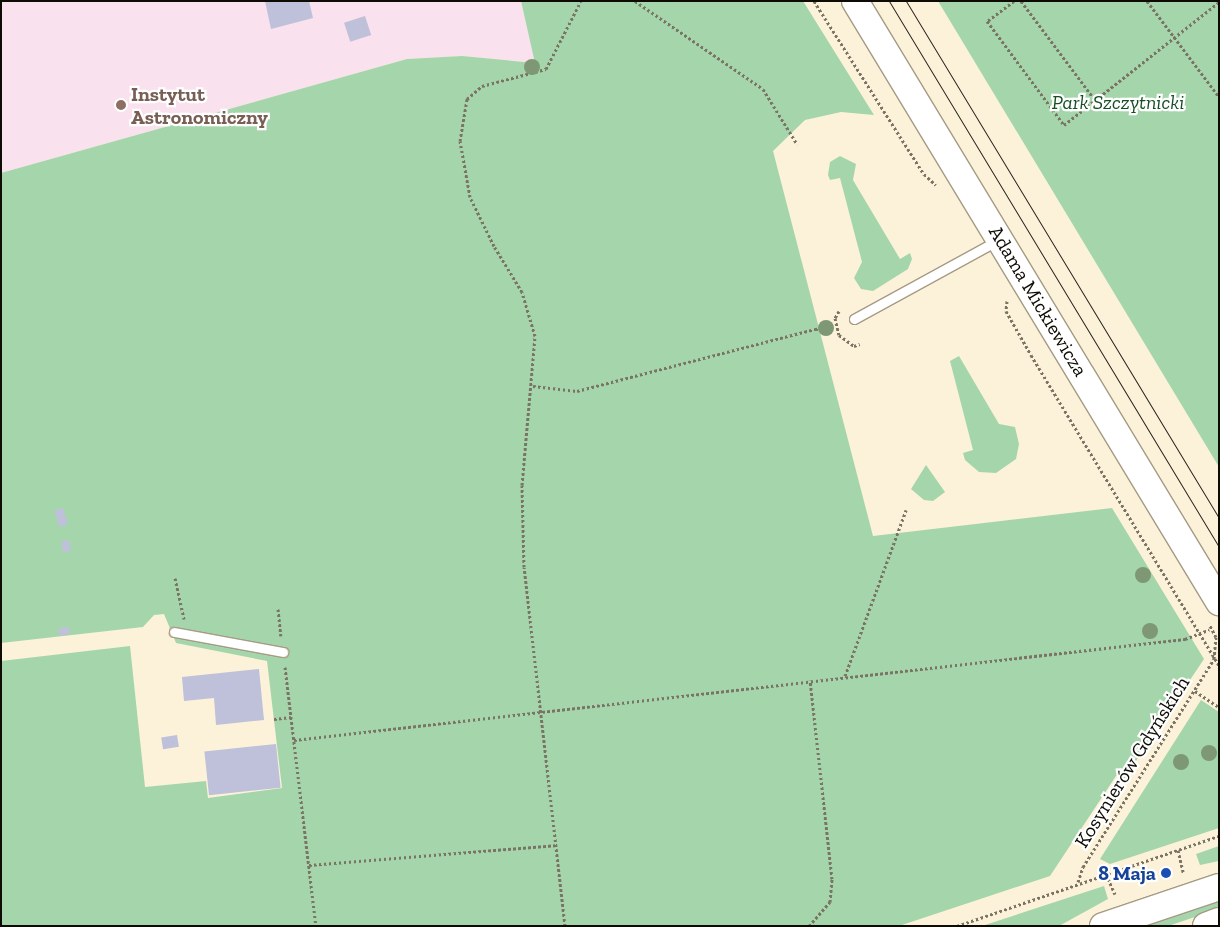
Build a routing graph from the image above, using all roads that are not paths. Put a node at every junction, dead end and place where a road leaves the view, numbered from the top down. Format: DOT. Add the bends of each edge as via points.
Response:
graph roads {
  1 [pos="854,1"];
  2 [pos="1000,239"];
  3 [pos="854,319"];
  4 [pos="1219,602"];
  5 [pos="174,632"];
  6 [pos="283,652"];
  7 [pos="1219,887"];
  8 [pos="1219,921"];
  9 [pos="1103,926"];
  10 [pos="1206,926"];
  1 -- 2 [label="main road, Adama Mickiewicza"];
  2 -- 3 [label="lane"];
  2 -- 4 [label="main road, Adama Mickiewicza"];
  5 -- 6 [label="lane"];
  7 -- 9 [label="main road"];
  8 -- 10 [label="main road"];
}
